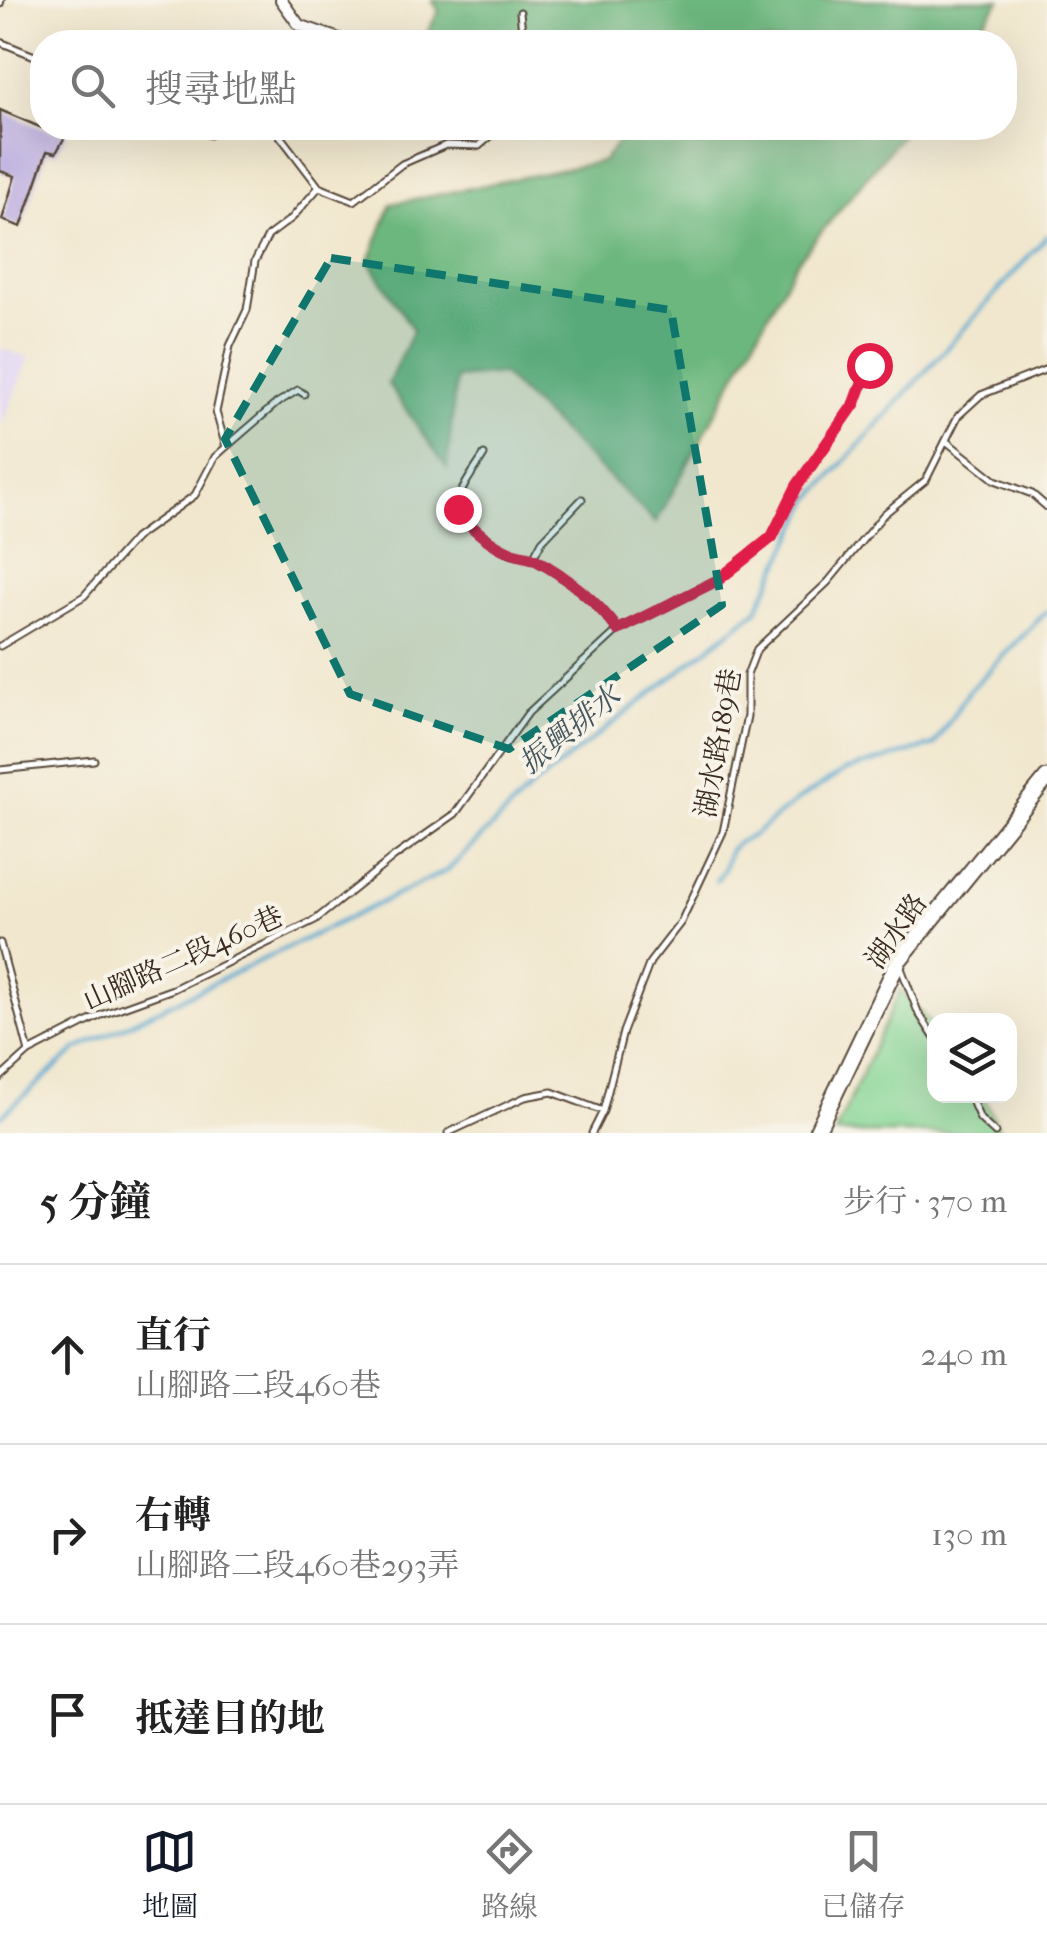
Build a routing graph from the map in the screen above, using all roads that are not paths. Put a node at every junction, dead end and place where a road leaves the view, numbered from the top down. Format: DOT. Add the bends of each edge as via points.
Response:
graph roads {
  1 [pos="281,0"];
  2 [pos="520,12"];
  3 [pos="313,30"];
  4 [pos="522,30"];
  5 [pos="0,42"];
  6 [pos="30,54"];
  7 [pos="283,140"];
  8 [pos="487,140"];
  9 [pos="318,187"];
  10 [pos="869,365"];
  11 [pos="1047,369"];
  12 [pos="304,394"];
  13 [pos="946,441"];
  14 [pos="226,447"];
  15 [pos="484,455"];
  16 [pos="582,500"];
  17 [pos="1047,506"];
  18 [pos="532,558"];
  19 [pos="618,630"];
  20 [pos="0,646"];
  21 [pos="94,760"];
  22 [pos="0,770"];
  23 [pos="1047,778"];
  24 [pos="0,943"];
  25 [pos="2,958"];
  26 [pos="899,960"];
  27 [pos="927,1026"];
  28 [pos="29,1052"];
  29 [pos="0,1078"];
  30 [pos="973,1103"];
  31 [pos="603,1111"];
  32 [pos="448,1133"];
  33 [pos="592,1133"];
  34 [pos="816,1133"];
  35 [pos="994,1133"];
  1 -- 3 [label="street" via="299,25"];
  2 -- 4 [label="lane"];
  5 -- 6 [label="lane"];
  7 -- 9 [label="lane"];
  8 -- 9 [label="lane" via="480,146 446,145 402,164 354,201"];
  9 -- 14 [label="lane" via="268,236 255,261 216,412"];
  10 -- 19 [label="lane, 山腳路二段460巷" via="855,403 797,486 772,537 718,580"];
  11 -- 13 [label="lane, 湖水路189巷" via="981,395 958,416"];
  12 -- 14 [label="lane" via="298,390 277,403"];
  13 -- 17 [label="lane" via="995,480"];
  13 -- 31 [label="lane, 湖水路189巷" via="926,480 884,514 828,582 758,649 747,675 746,716 723,832 681,922 650,962 622,1032"];
  14 -- 20 [label="lane" via="195,495 134,538 84,596"];
  15 -- 18 [label="lane" via="458,509 494,543"];
  16 -- 18 [label="lane"];
  18 -- 19 [label="lane" via="598,604"];
  19 -- 28 [label="lane, 山腳路二段460巷" via="528,713 456,814 315,920"];
  21 -- 22 [label="lane"];
  23 -- 26 [label="street, 湖水路"];
  24 -- 25 [label="lane"];
  25 -- 28 [label="lane"];
  26 -- 27 [label="lane"];
  26 -- 34 [label="street, 湖水路"];
  28 -- 29 [label="lane, 山腳路二段460巷"];
  30 -- 35 [label="lane"];
  31 -- 32 [label="lane" via="552,1092 525,1097"];
  31 -- 33 [label="lane, 湖水路189巷"];
}
